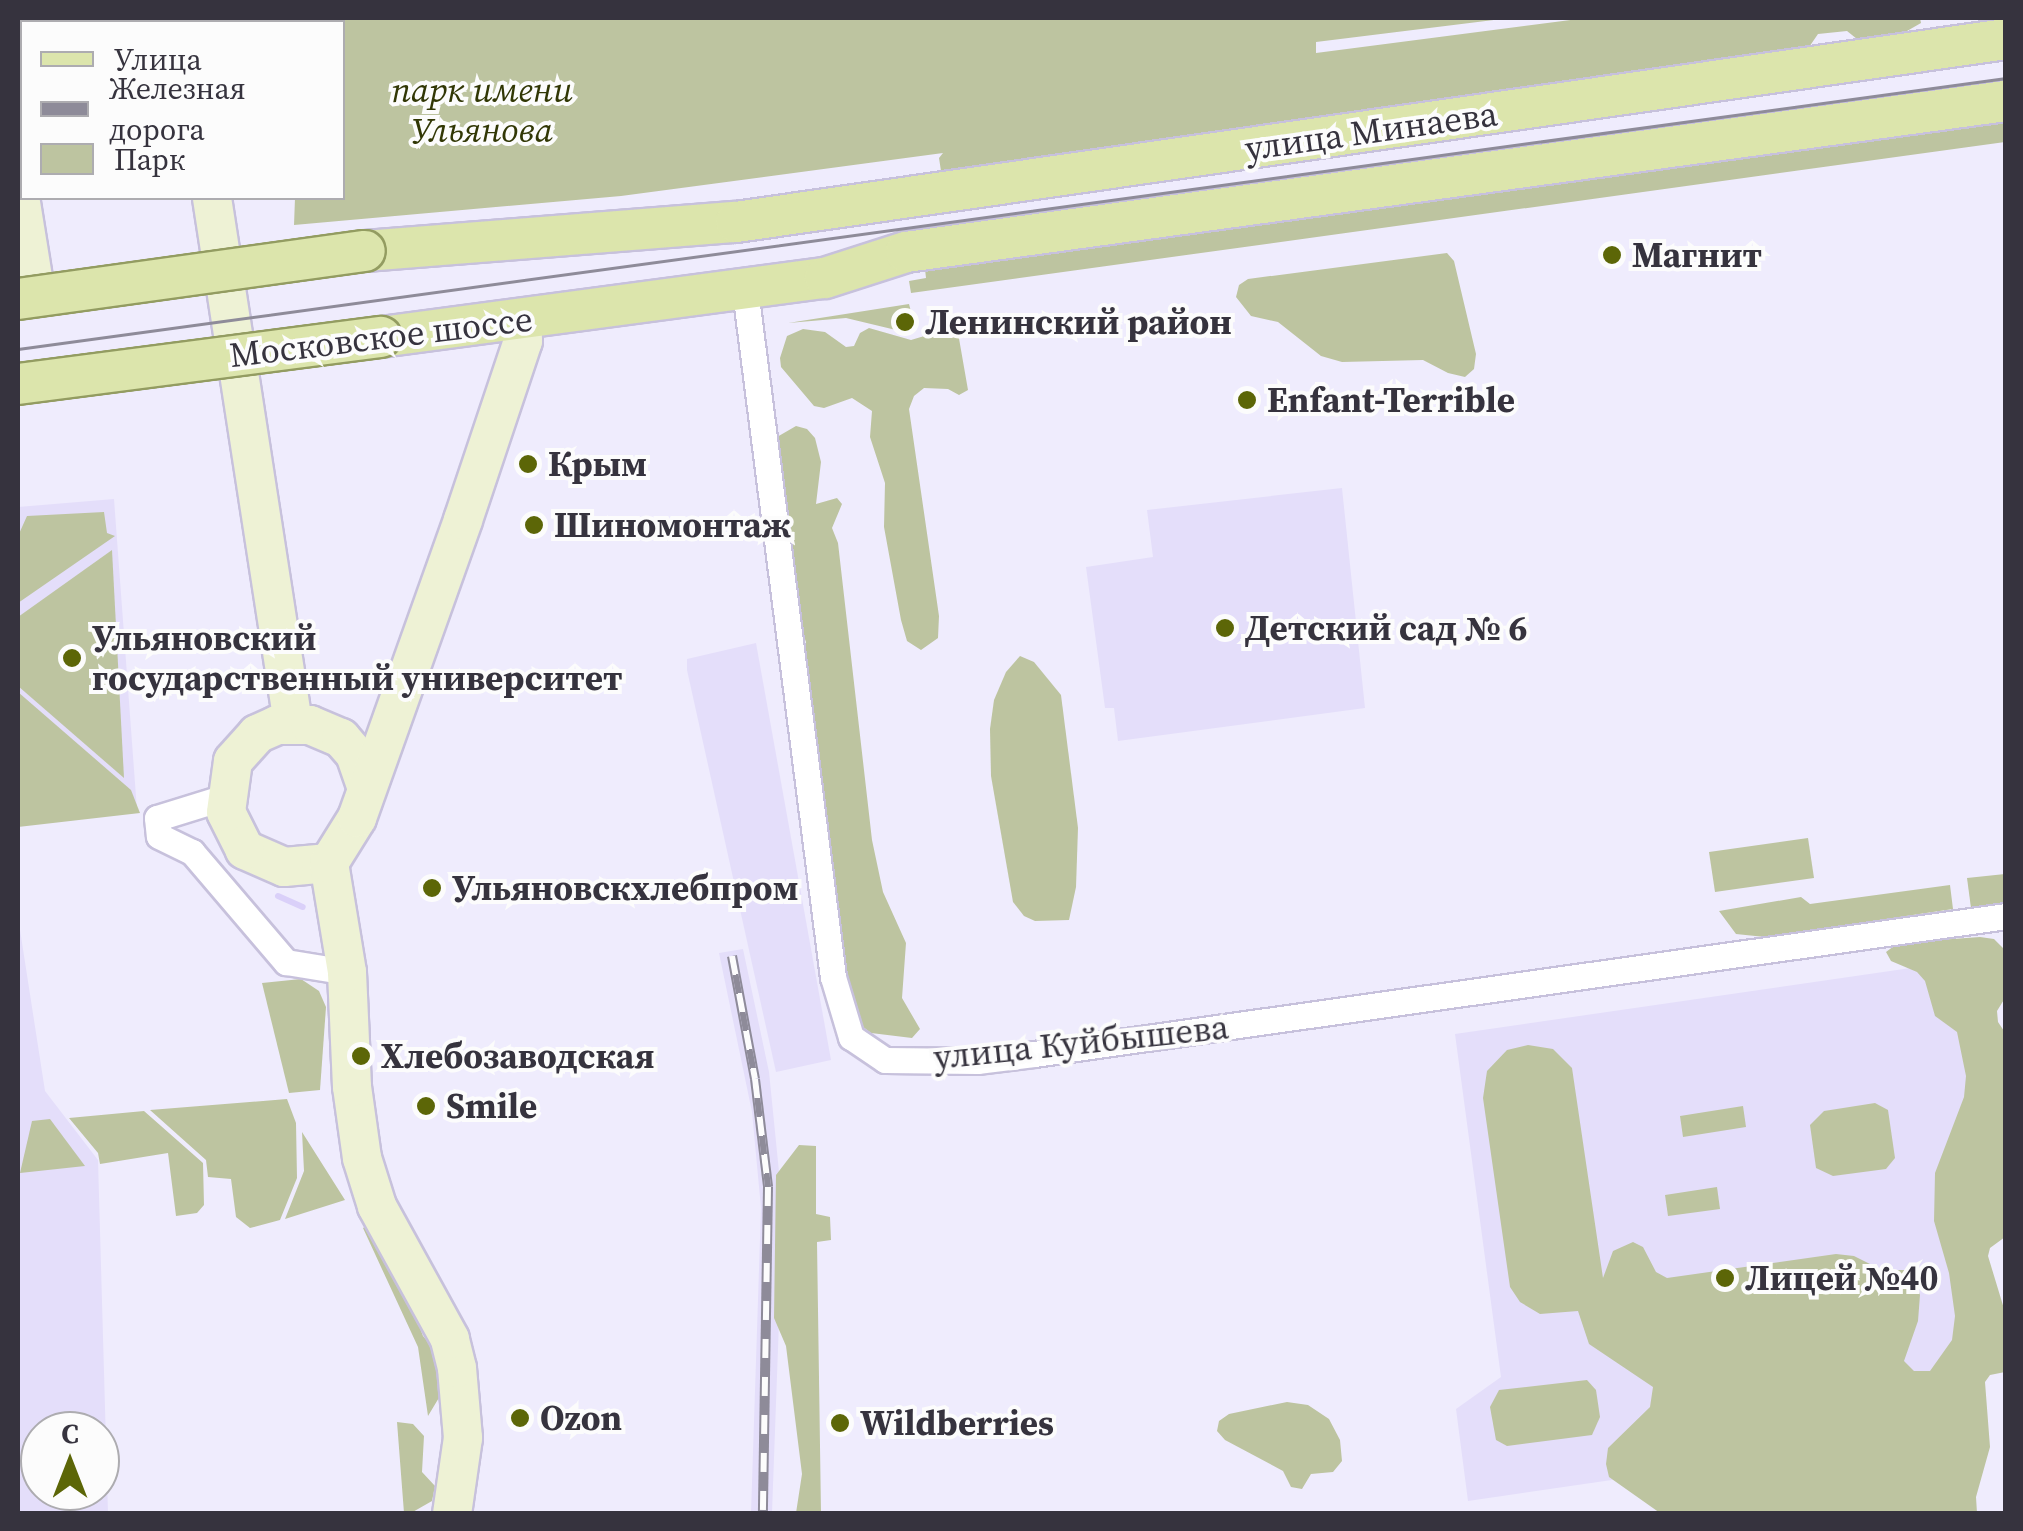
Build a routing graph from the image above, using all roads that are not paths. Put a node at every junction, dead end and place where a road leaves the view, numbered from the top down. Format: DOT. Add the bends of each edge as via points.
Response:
graph roads {
  1 [pos="2006,39"];
  2 [pos="1635,92"];
  3 [pos="2006,101"];
  4 [pos="1643,151"];
  5 [pos="18,184"];
  6 [pos="212,200"];
  7 [pos="852,205"];
  8 [pos="860,267"];
  9 [pos="27,298"];
  10 [pos="747,304"];
  11 [pos="522,319"];
  12 [pos="18,384"];
  13 [pos="293,723"];
  14 [pos="366,786"];
  15 [pos="226,797"];
  16 [pos="329,864"];
  17 [pos="2006,916"];
  18 [pos="346,972"];
  19 [pos="452,1514"];
  1 -- 2 [label="main road, улица Минаева"];
  2 -- 4 [label="main road"];
  2 -- 7 [label="main road, улица Минаева"];
  3 -- 4 [label="main road, улица Минаева"];
  4 -- 8 [label="main road, улица Минаева" via="906,252"];
  5 -- 9 [label="street"];
  6 -- 13 [label="street"];
  7 -- 8 [label="main road"];
  7 -- 9 [label="main road, улица Минаева, bridge" via="736,222 365,251"];
  8 -- 10 [label="main road, улица Минаева"];
  10 -- 11 [label="main road, Московское шоссе"];
  10 -- 17 [label="street, улица Куйбышева" via="833,977 851,1036 885,1060 1034,1054"];
  11 -- 12 [label="main road, Московское шоссе, bridge"];
  11 -- 14 [label="street" via="523,341"];
  13 -- 14 [label="street" via="341,738 355,754"];
  13 -- 15 [label="street" via="277,724 242,747"];
  14 -- 16 [label="street" via="357,818"];
  15 -- 16 [label="street" via="231,828 246,850 284,867"];
  15 -- 18 [label="street" via="157,818 159,836 192,852 286,962"];
  16 -- 18 [label="street"];
  18 -- 19 [label="street" via="362,1158 377,1206 450,1339 457,1368 464,1438"];
}
